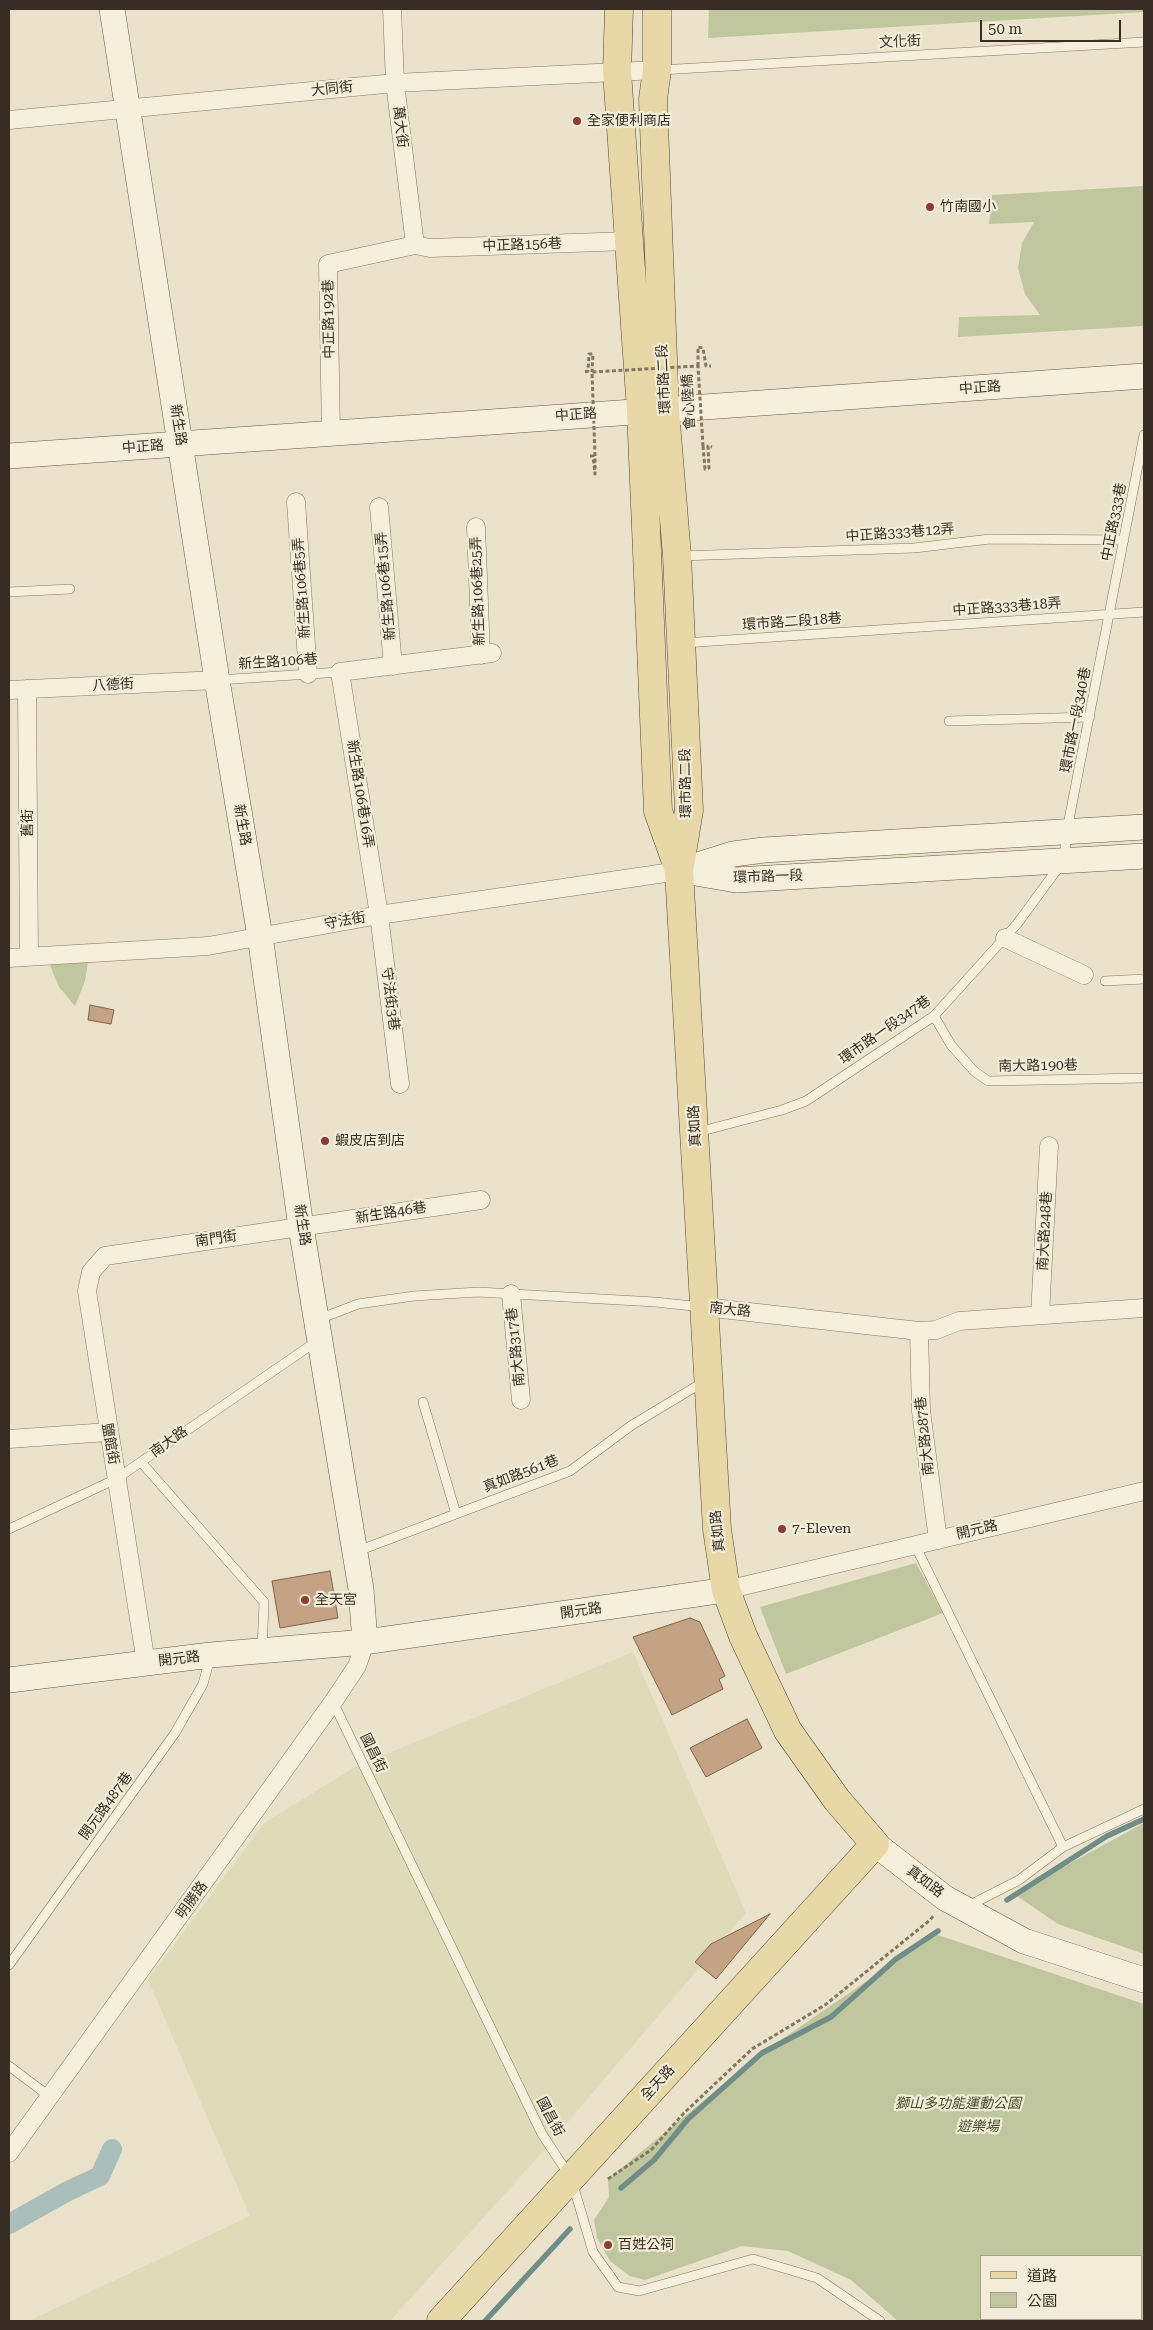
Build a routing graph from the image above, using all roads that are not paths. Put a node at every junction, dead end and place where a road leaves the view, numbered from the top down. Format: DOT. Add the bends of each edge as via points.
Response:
graph roads {
  1 [pos="112,9"];
  2 [pos="392,9"];
  3 [pos="619,9"];
  4 [pos="657,9"];
  5 [pos="1144,42"];
  6 [pos="657,70"];
  7 [pos="617,72"];
  8 [pos="395,83"];
  9 [pos="128,109"];
  10 [pos="9,120"];
  11 [pos="629,241"];
  12 [pos="415,245"];
  13 [pos="1144,376"];
  14 [pos="653,410"];
  15 [pos="331,434"];
  16 [pos="1144,435"];
  17 [pos="181,445"];
  18 [pos="9,456"];
  19 [pos="296,502"];
  20 [pos="379,507"];
  21 [pos="476,527"];
  22 [pos="1124,540"];
  23 [pos="678,556"];
  24 [pos="70,589"];
  25 [pos="9,592"];
  26 [pos="1144,612"];
  27 [pos="1110,614"];
  28 [pos="906,628"];
  29 [pos="681,643"];
  30 [pos="393,666"];
  31 [pos="340,672"];
  32 [pos="308,674"];
  33 [pos="218,680"];
  34 [pos="27,689"];
  35 [pos="9,690"];
  36 [pos="1090,717"];
  37 [pos="949,721"];
  38 [pos="1144,826"];
  39 [pos="1067,830"];
  40 [pos="1144,856"];
  41 [pos="1064,860"];
  42 [pos="680,870"];
  43 [pos="379,915"];
  44 [pos="260,936"];
  45 [pos="1005,938"];
  46 [pos="29,956"];
  47 [pos="9,958"];
  48 [pos="1084,975"];
  49 [pos="1144,979"];
  50 [pos="1104,981"];
  51 [pos="934,1016"];
  52 [pos="1144,1078"];
  53 [pos="400,1084"];
  54 [pos="695,1132"];
  55 [pos="1049,1146"];
  56 [pos="481,1200"];
  57 [pos="302,1227"];
  58 [pos="131,1252"];
  59 [pos="510,1294"];
  60 [pos="704,1308"];
  61 [pos="1144,1308"];
  62 [pos="1040,1315"];
  63 [pos="318,1329"];
  64 [pos="919,1331"];
  65 [pos="708,1379"];
  66 [pos="521,1400"];
  67 [pos="423,1402"];
  68 [pos="108,1432"];
  69 [pos="9,1440"];
  70 [pos="141,1462"];
  71 [pos="116,1478"];
  72 [pos="1144,1491"];
  73 [pos="456,1514"];
  74 [pos="9,1530"];
  75 [pos="938,1540"];
  76 [pos="915,1545"];
  77 [pos="355,1552"];
  78 [pos="726,1590"];
  79 [pos="365,1642"];
  80 [pos="262,1650"];
  81 [pos="211,1655"];
  82 [pos="146,1663"];
  83 [pos="9,1680"];
  84 [pos="333,1702"];
  85 [pos="1144,1809"];
  86 [pos="874,1844"];
  87 [pos="1063,1847"];
  88 [pos="954,1903"];
  89 [pos="9,1965"];
  90 [pos="1144,1980"];
  91 [pos="9,2066"];
  92 [pos="49,2096"];
  93 [pos="9,2153"];
  94 [pos="571,2178"];
  95 [pos="441,2321"];
  96 [pos="880,2321"];
  1 -- 9 [label="street, 新生路"];
  2 -- 8 [label="street, 萬大街"];
  3 -- 7 [label="main road, 環市路二段"];
  4 -- 6 [label="main road, 環市路二段"];
  5 -- 6 [label="lane, 文化街"];
  6 -- 7 [label="street, 大同街"];
  6 -- 14 [label="main road, 環市路二段" via="653,99"];
  7 -- 8 [label="street, 大同街"];
  7 -- 11 [label="main road, 環市路二段"];
  8 -- 9 [label="street, 大同街"];
  8 -- 12 [label="street, 萬大街"];
  9 -- 10 [label="street, 大同街"];
  9 -- 17 [label="street, 新生路"];
  11 -- 12 [label="street, 中正路156巷" via="430,248"];
  11 -- 14 [label="main road, 環市路二段"];
  12 -- 15 [label="street, 中正路192巷" via="328,264"];
  13 -- 14 [label="street, 中正路"];
  14 -- 15 [label="street, 中正路"];
  14 -- 23 [label="main road, 環市路二段"];
  14 -- 42 [label="main road, 環市路二段" via="658,811"];
  15 -- 17 [label="street, 中正路"];
  16 -- 22 [label="lane, 中正路333巷"];
  17 -- 18 [label="street, 中正路"];
  17 -- 33 [label="street, 新生路"];
  19 -- 32 [label="street, 新生路106巷5弄"];
  20 -- 30 [label="street, 新生路106巷15弄"];
  21 -- 30 [label="street, 新生路106巷25弄" via="487,654"];
  22 -- 23 [label="lane, 中正路333巷12弄" via="990,539 914,548"];
  22 -- 27 [label="lane, 中正路333巷"];
  23 -- 29 [label="main road, 環市路二段"];
  24 -- 25 [label="lane"];
  26 -- 27 [label="lane, 中正路333巷18弄"];
  27 -- 28 [label="lane, 中正路333巷18弄"];
  27 -- 36 [label="lane, 環市路一段340巷"];
  28 -- 29 [label="lane, 環市路二段18巷"];
  29 -- 42 [label="main road, 環市路二段" via="689,810"];
  30 -- 31 [label="street"];
  31 -- 32 [label="lane, 新生路106巷"];
  31 -- 43 [label="street, 新生路106巷16弄"];
  32 -- 33 [label="lane, 新生路106巷"];
  33 -- 34 [label="street, 八德街"];
  33 -- 44 [label="street, 新生路"];
  34 -- 35 [label="street, 八德街"];
  34 -- 46 [label="street, 舊街"];
  36 -- 37 [label="lane"];
  36 -- 39 [label="lane, 環市路一段340巷"];
  38 -- 39 [label="street, 環市路一段"];
  39 -- 41 [label="lane"];
  39 -- 42 [label="street, 環市路一段" via="764,850 733,854"];
  40 -- 41 [label="street, 環市路一段"];
  41 -- 42 [label="street, 環市路一段" via="736,880"];
  41 -- 45 [label="lane, 環市路一段347巷"];
  42 -- 43 [label="street, 守法街"];
  42 -- 54 [label="main road, 真如路"];
  43 -- 44 [label="street, 守法街"];
  43 -- 53 [label="street, 守法街3巷"];
  44 -- 46 [label="street, 守法街" via="208,946"];
  44 -- 57 [label="street, 新生路"];
  45 -- 48 [label="street"];
  45 -- 51 [label="lane, 環市路一段347巷"];
  46 -- 47 [label="street, 守法街"];
  49 -- 50 [label="lane"];
  51 -- 52 [label="lane, 南大路190巷" via="951,1045 974,1071 988,1081"];
  51 -- 54 [label="lane, 環市路一段347巷" via="806,1101"];
  54 -- 60 [label="main road, 真如路"];
  55 -- 62 [label="street, 南大路248巷"];
  56 -- 57 [label="street, 新生路46巷"];
  57 -- 58 [label="street, 南門街"];
  57 -- 63 [label="street, 新生路"];
  58 -- 68 [label="street, 鹽館街" via="105,1256 91,1272 87,1291"];
  59 -- 60 [label="lane, 南大路"];
  59 -- 63 [label="lane, 南大路" via="478,1292 414,1296 358,1304"];
  59 -- 66 [label="street, 南大路317巷"];
  60 -- 64 [label="street, 南大路"];
  60 -- 65 [label="main road, 真如路"];
  61 -- 62 [label="street, 南大路"];
  62 -- 64 [label="street, 南大路" via="959,1321 936,1330"];
  63 -- 70 [label="lane, 南大路"];
  63 -- 77 [label="street, 新生路"];
  64 -- 75 [label="street, 南大路287巷" via="921,1411"];
  65 -- 73 [label="lane, 真如路561巷" via="632,1425 570,1471"];
  65 -- 78 [label="main road, 真如路" via="717,1529"];
  67 -- 73 [label="lane"];
  68 -- 69 [label="street"];
  68 -- 71 [label="street, 鹽館街"];
  70 -- 71 [label="lane, 南大路"];
  70 -- 80 [label="lane" via="264,1602"];
  71 -- 74 [label="lane, 南大路"];
  71 -- 82 [label="street, 鹽館街"];
  72 -- 75 [label="street, 開元路"];
  73 -- 77 [label="lane, 真如路561巷"];
  75 -- 76 [label="street, 開元路"];
  76 -- 78 [label="street, 開元路"];
  76 -- 87 [label="lane"];
  77 -- 79 [label="street, 新生路"];
  78 -- 79 [label="street, 開元路"];
  78 -- 86 [label="main road, 真如路" via="743,1636 788,1731 837,1800"];
  79 -- 80 [label="street, 開元路"];
  79 -- 84 [label="street, 明勝路" via="356,1666"];
  80 -- 81 [label="street, 開元路"];
  81 -- 82 [label="street, 開元路"];
  81 -- 89 [label="lane, 開元路487巷" via="203,1684 175,1733"];
  82 -- 83 [label="street, 開元路"];
  84 -- 92 [label="street, 明勝路"];
  84 -- 94 [label="lane, 國昌街" via="542,2134"];
  85 -- 87 [label="lane"];
  86 -- 88 [label="street, 真如路"];
  86 -- 94 [label="main road, 全天路"];
  87 -- 88 [label="lane" via="1019,1880"];
  88 -- 90 [label="street, 真如路" via="1024,1941"];
  91 -- 92 [label="lane"];
  92 -- 93 [label="street, 明勝路"];
  94 -- 95 [label="main road, 全天路"];
  94 -- 96 [label="lane, 國昌街" via="593,2252 618,2287 639,2291 754,2258 818,2278"];
}
